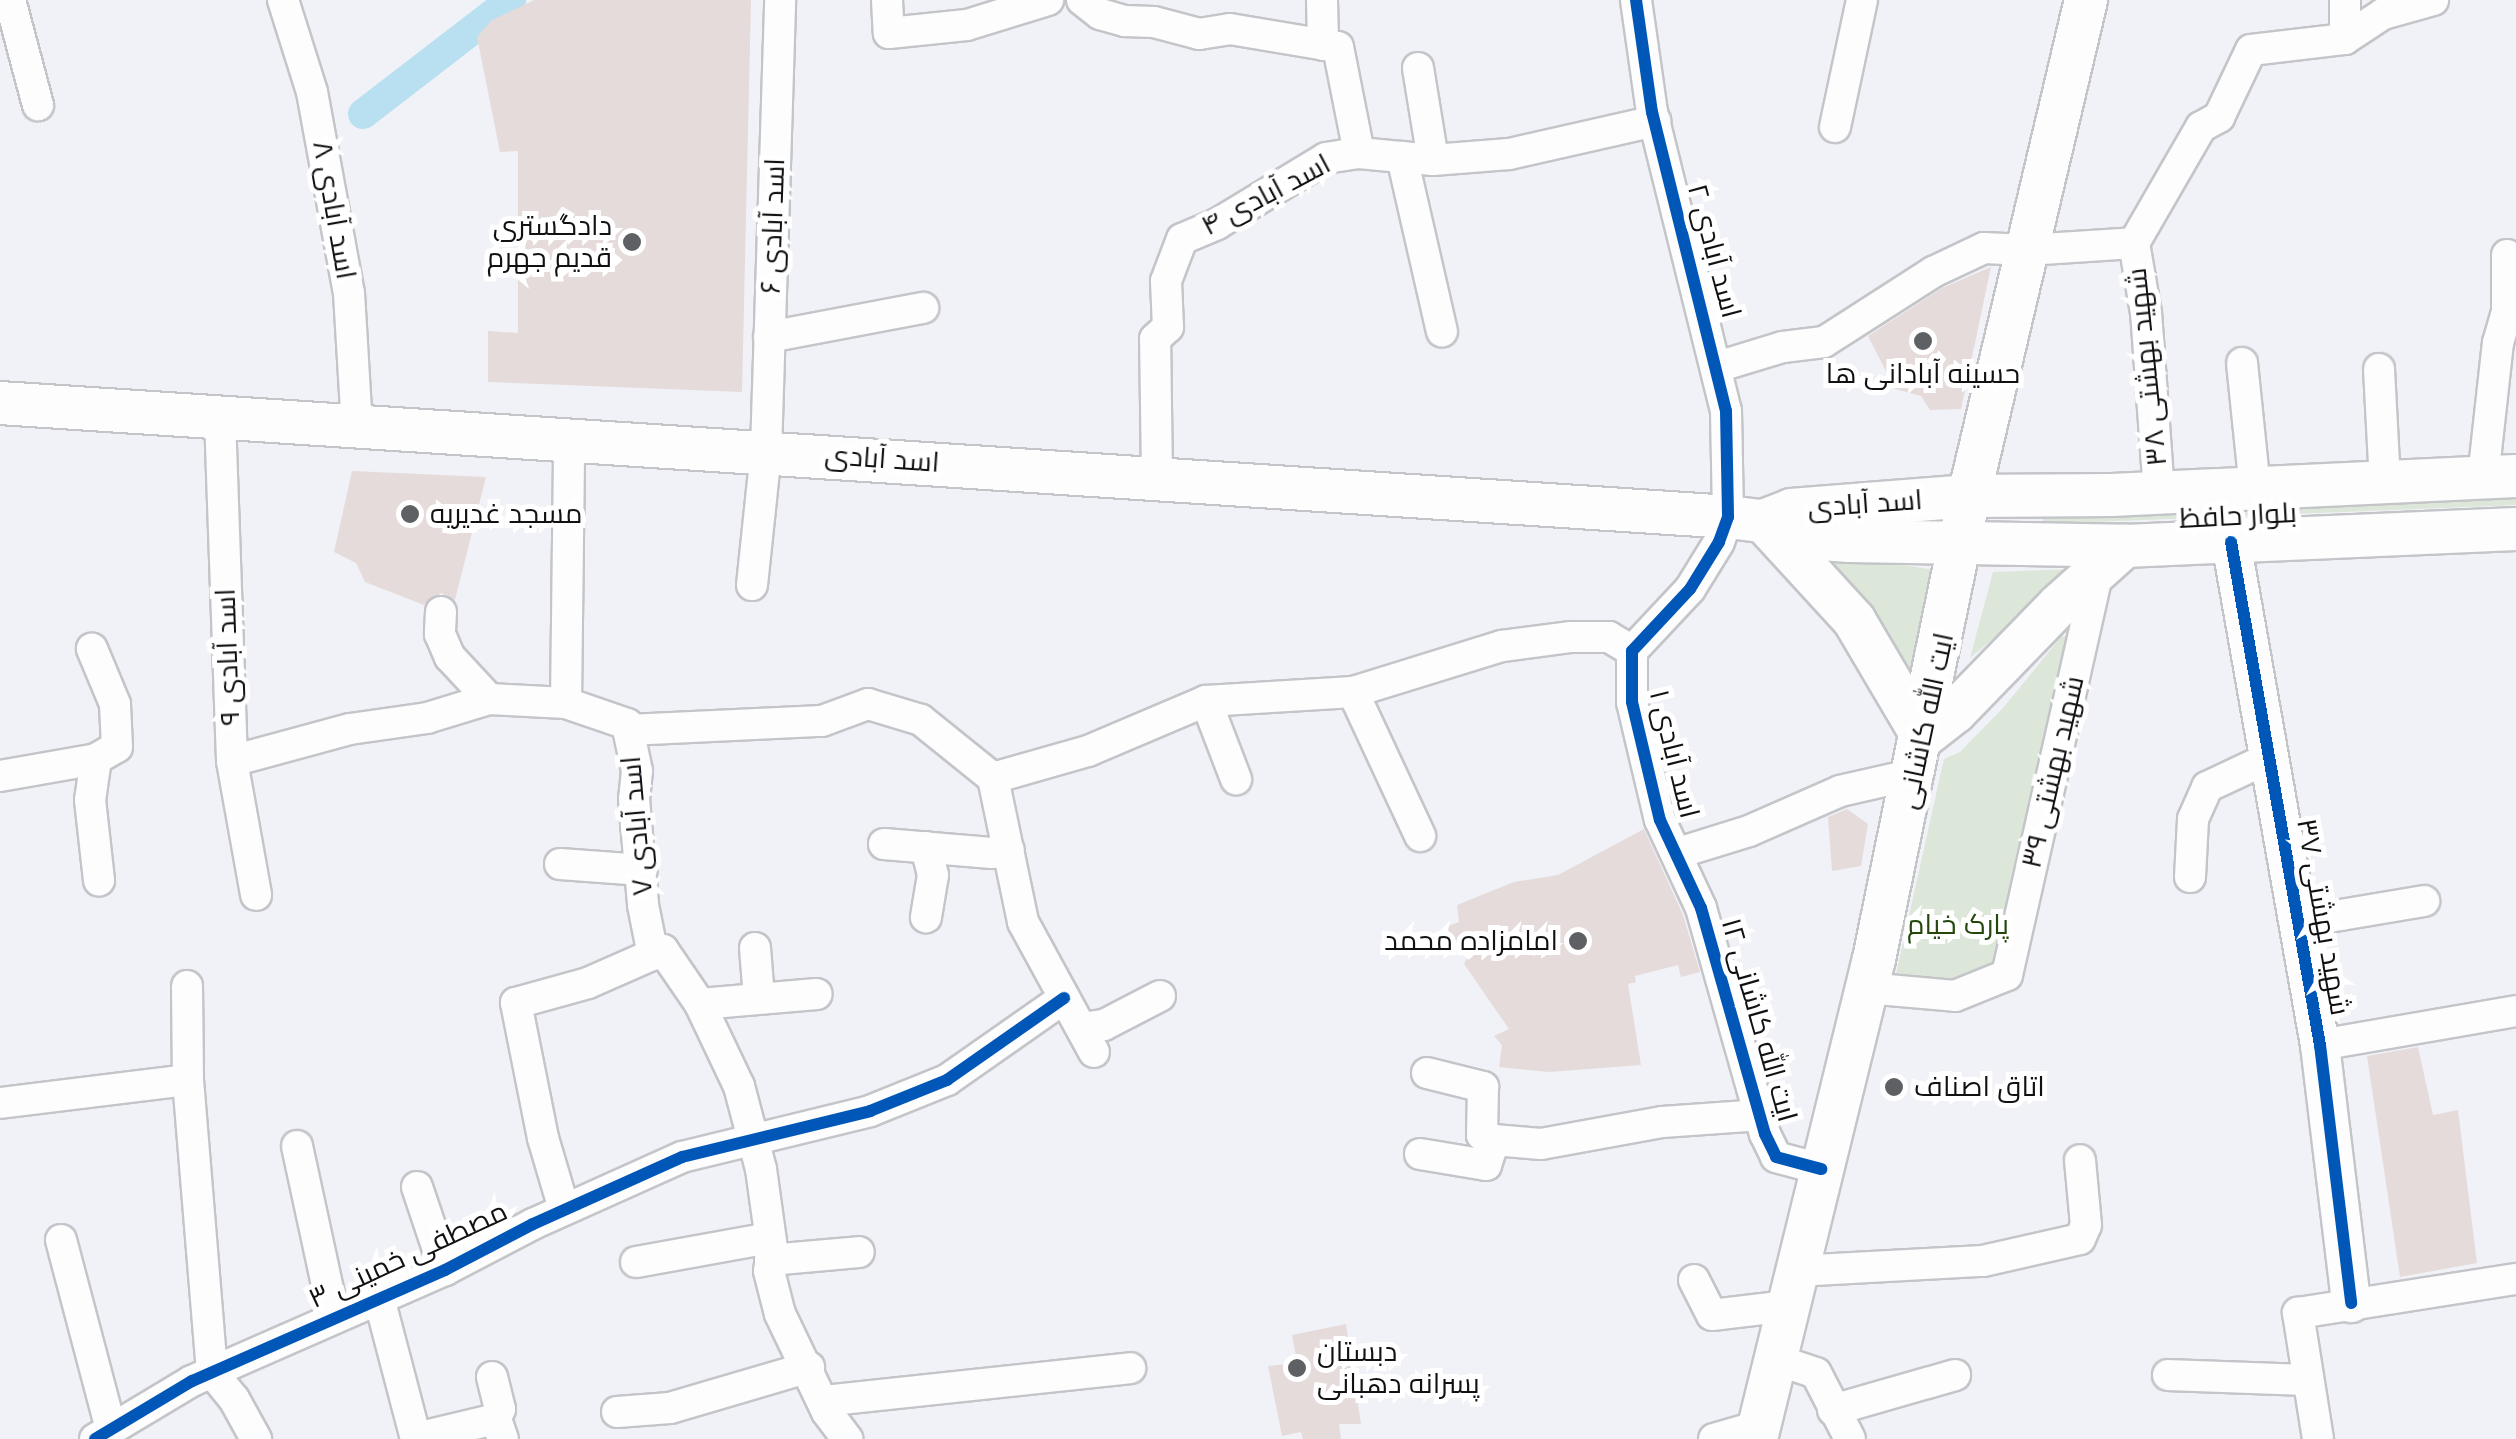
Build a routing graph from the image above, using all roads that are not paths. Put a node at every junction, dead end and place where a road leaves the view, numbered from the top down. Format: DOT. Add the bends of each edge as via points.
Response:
graph roads {
  1 [pos="10,0"];
  2 [pos="283,0"];
  3 [pos="780,0"];
  4 [pos="887,0"];
  5 [pos="1048,0"];
  6 [pos="1082,0"];
  7 [pos="1322,0"];
  8 [pos="1636,0"];
  9 [pos="1862,0"];
  10 [pos="2086,0"];
  11 [pos="2345,0"];
  12 [pos="2433,0"];
  13 [pos="2345,38"];
  14 [pos="1324,45"];
  15 [pos="1418,68"];
  16 [pos="38,105"];
  17 [pos="1655,121"];
  18 [pos="1835,126"];
  19 [pos="1359,153"];
  20 [pos="1418,158"];
  21 [pos="2134,243"];
  22 [pos="2027,250"];
  23 [pos="2507,256"];
  24 [pos="923,308"];
  25 [pos="1442,331"];
  26 [pos="769,336"];
  27 [pos="2242,362"];
  28 [pos="1717,368"];
  29 [pos="2379,369"];
  30 [pos="0,403"];
  31 [pos="220,417"];
  32 [pos="356,426"];
  33 [pos="569,440"];
  34 [pos="766,452"];
  35 [pos="1157,477"];
  36 [pos="2500,477"];
  37 [pos="2385,483"];
  38 [pos="2255,489"];
  39 [pos="2159,494"];
  40 [pos="1969,496"];
  41 [pos="1746,519"];
  42 [pos="2516,529"];
  43 [pos="2231,542"];
  44 [pos="1962,545"];
  45 [pos="2112,558"];
  46 [pos="752,585"];
  47 [pos="440,612"];
  48 [pos="92,649"];
  49 [pos="1632,651"];
  50 [pos="1353,692"];
  51 [pos="489,699"];
  52 [pos="1206,701"];
  53 [pos="566,703"];
  54 [pos="628,730"];
  55 [pos="1919,756"];
  56 [pos="2269,758"];
  57 [pos="96,759"];
  58 [pos="232,761"];
  59 [pos="0,776"];
  60 [pos="993,778"];
  61 [pos="1236,780"];
  62 [pos="1420,836"];
  63 [pos="884,844"];
  64 [pos="926,847"];
  65 [pos="1010,850"];
  66 [pos="1678,854"];
  67 [pos="560,864"];
  68 [pos="642,870"];
  69 [pos="2190,877"];
  70 [pos="99,880"];
  71 [pos="256,896"];
  72 [pos="2424,901"];
  73 [pos="926,917"];
  74 [pos="2299,922"];
  75 [pos="755,948"];
  76 [pos="653,954"];
  77 [pos="187,986"];
  78 [pos="1866,988"];
  79 [pos="817,994"];
  80 [pos="1160,996"];
  81 [pos="759,998"];
  82 [pos="1064,998"];
  83 [pos="700,1004"];
  84 [pos="2516,1011"];
  85 [pos="2320,1045"];
  86 [pos="1427,1073"];
  87 [pos="188,1080"];
  88 [pos="0,1104"];
  89 [pos="1762,1115"];
  90 [pos="751,1138"];
  91 [pos="1494,1140"];
  92 [pos="296,1146"];
  93 [pos="1420,1154"];
  94 [pos="2080,1160"];
  95 [pos="1821,1169"];
  96 [pos="417,1187"];
  97 [pos="564,1209"];
  98 [pos="60,1240"];
  99 [pos="770,1249"];
  100 [pos="859,1252"];
  101 [pos="636,1262"];
  102 [pos="445,1270"];
  103 [pos="2516,1279"];
  104 [pos="1694,1280"];
  105 [pos="1792,1289"];
  106 [pos="379,1298"];
  107 [pos="2351,1302"];
  108 [pos="334,1317"];
  109 [pos="1774,1359"];
  110 [pos="808,1367"];
  111 [pos="1130,1368"];
  112 [pos="212,1372"];
  113 [pos="1955,1375"];
  114 [pos="2168,1375"];
  115 [pos="492,1378"];
  116 [pos="2306,1380"];
  117 [pos="822,1402"];
  118 [pos="1833,1410"];
  119 [pos="617,1412"];
  120 [pos="500,1429"];
  121 [pos="1758,1432"];
  122 [pos="103,1434"];
  123 [pos="416,1438"];
  124 [pos="256,1439"];
  125 [pos="847,1439"];
  126 [pos="1714,1439"];
  127 [pos="1850,1439"];
  128 [pos="2318,1439"];
  1 -- 16 [label="street"];
  2 -- 32 [label="street, اسد آبادی ۸" via="312,92 350,294"];
  3 -- 26 [label="street, اسد آبادی ۶"];
  4 -- 5 [label="street" via="888,33 967,25"];
  6 -- 14 [label="street" via="1100,14 1199,34 1230,29"];
  7 -- 14 [label="street"];
  8 -- 17 [label="street, اسد آبادی ۲"];
  9 -- 18 [label="street"];
  10 -- 22 [label="main road, ایت الله کاشانی"];
  11 -- 13 [label="street"];
  12 -- 13 [label="street, شهید بهشتی ۳۸" via="2383,14"];
  13 -- 21 [label="street, شهید بهشتی ۳۸" via="2250,50 2219,117 2201,126"];
  14 -- 19 [label="street" via="1338,47"];
  15 -- 20 [label="street"];
  17 -- 20 [label="street, اسد آبادی ۴" via="1509,154"];
  17 -- 28 [label="street, اسد آبادی ۲"];
  19 -- 20 [label="street, اسد آبادی ۴"];
  19 -- 35 [label="street, اسد آبادی ۴" via="1326,158 1182,239 1166,281 1168,327 1154,339"];
  20 -- 25 [label="street"];
  21 -- 22 [label="street"];
  21 -- 39 [label="street, شهید بهشتی ۳۸" via="2146,313"];
  22 -- 28 [label="street" via="1984,248 1933,272 1824,342"];
  22 -- 40 [label="main road, ایت الله کاشانی"];
  23 -- 36 [label="street" via="2507,311 2498,343"];
  24 -- 26 [label="street"];
  26 -- 34 [label="street, اسد آبادی ۶"];
  27 -- 38 [label="street"];
  28 -- 41 [label="street, اسد آبادی ۲"];
  29 -- 37 [label="street"];
  30 -- 31 [label="main road, اسد آبادی"];
  31 -- 32 [label="main road, اسد آبادی"];
  31 -- 58 [label="street, اسد آبادی ۹"];
  32 -- 33 [label="main road, اسد آبادی"];
  33 -- 34 [label="main road, اسد آبادی"];
  33 -- 53 [label="street"];
  34 -- 35 [label="main road, اسد آبادی"];
  34 -- 46 [label="street, اسد آبادی ۶"];
  35 -- 41 [label="main road, اسد آبادی"];
  36 -- 37 [label="main road, بلوار حافظ"];
  37 -- 38 [label="main road, بلوار حافظ"];
  38 -- 39 [label="main road, بلوار حافظ"];
  39 -- 40 [label="main road, بلوار حافظ"];
  40 -- 41 [label="main road, اسد آبادی"];
  40 -- 44 [label="main road, ایت الله کاشانی"];
  41 -- 44 [label="main road, اسد آبادی" via="1791,536"];
  41 -- 49 [label="street" via="1719,542 1690,590"];
  41 -- 55 [label="main road" via="1854,620"];
  42 -- 43 [label="main road, بلوار حافظ"];
  43 -- 45 [label="main road, بلوار حافظ"];
  43 -- 56 [label="street, شهید بهشتی ۳۷"];
  44 -- 45 [label="main road, بلوار حافظ"];
  44 -- 55 [label="main road, ایت الله کاشانی"];
  45 -- 55 [label="main road"];
  45 -- 78 [label="street, شهید بهشتی ۳۹" via="2007,975 1955,996"];
  47 -- 51 [label="street" via="450,657"];
  48 -- 57 [label="street" via="115,704 117,747"];
  49 -- 50 [label="street" via="1608,638 1502,646"];
  49 -- 66 [label="street, اسد آبادی ۱" via="1639,735 1660,820"];
  50 -- 52 [label="street"];
  50 -- 62 [label="street"];
  51 -- 53 [label="street, اسد آبادی ۷"];
  51 -- 58 [label="street"];
  52 -- 60 [label="street" via="1088,751"];
  52 -- 61 [label="street"];
  53 -- 54 [label="street, اسد آبادی ۷" via="627,724"];
  54 -- 60 [label="street" via="822,721 868,704 921,720"];
  54 -- 68 [label="street, اسد آبادی ۷" via="638,771 634,799"];
  55 -- 66 [label="street" via="1749,831"];
  55 -- 78 [label="main road, ایت الله کاشانی"];
  56 -- 69 [label="street" via="2207,788 2194,819"];
  56 -- 74 [label="street, شهید بهشتی ۳۷"];
  57 -- 59 [label="street"];
  57 -- 70 [label="street" via="90,800"];
  58 -- 71 [label="street, اسد آبادی ۹"];
  60 -- 65 [label="street"];
  63 -- 64 [label="street"];
  64 -- 65 [label="street"];
  64 -- 73 [label="street" via="933,874"];
  65 -- 82 [label="street" via="1023,922"];
  66 -- 89 [label="street, ایت الله کاشانی ۱۲"];
  67 -- 68 [label="street"];
  68 -- 76 [label="street, اسد آبادی ۷"];
  72 -- 74 [label="street"];
  74 -- 85 [label="street, شهید بهشتی ۳۷"];
  75 -- 81 [label="street"];
  76 -- 83 [label="street" via="663,950"];
  76 -- 97 [label="street" via="516,1003 542,1138"];
  77 -- 87 [label="street"];
  78 -- 95 [label="main road, ایت الله کاشانی"];
  79 -- 81 [label="street"];
  80 -- 82 [label="street" via="1088,1040"];
  81 -- 83 [label="street"];
  82 -- 90 [label="street, مصطفی خمینی ۳" via="947,1080 870,1110"];
  83 -- 90 [label="street" via="739,1086"];
  84 -- 85 [label="street"];
  85 -- 107 [label="street, شهید بهشتی ۳۷"];
  86 -- 91 [label="street" via="1484,1087 1482,1135"];
  87 -- 88 [label="street"];
  87 -- 112 [label="street"];
  89 -- 91 [label="street" via="1662,1122 1541,1144"];
  89 -- 95 [label="street, ایت الله کاشانی ۱۲" via="1776,1157"];
  90 -- 97 [label="street, مصطفی خمینی ۳" via="682,1157"];
  90 -- 99 [label="street"];
  91 -- 93 [label="street" via="1486,1165"];
  92 -- 108 [label="street"];
  94 -- 105 [label="street" via="2086,1225 2080,1239 1983,1261"];
  95 -- 105 [label="main road, ایت الله کاشانی"];
  96 -- 102 [label="street"];
  97 -- 102 [label="street, مصطفی خمینی ۳"];
  98 -- 122 [label="street"];
  99 -- 100 [label="street"];
  99 -- 101 [label="street"];
  99 -- 110 [label="street" via="780,1314"];
  102 -- 106 [label="street, مصطفی خمینی ۳"];
  103 -- 107 [label="street"];
  104 -- 105 [label="street" via="1712,1316"];
  105 -- 109 [label="main road, ایت الله کاشانی"];
  106 -- 108 [label="street, مصطفی خمینی ۳"];
  106 -- 123 [label="street"];
  107 -- 116 [label="street" via="2298,1313"];
  108 -- 112 [label="street, مصطفی خمینی ۳"];
  109 -- 118 [label="street" via="1816,1372"];
  109 -- 121 [label="main road, ایت الله کاشانی"];
  110 -- 117 [label="street"];
  110 -- 119 [label="street" via="670,1408"];
  111 -- 117 [label="street"];
  112 -- 122 [label="street, مصطفی خمینی ۳"];
  112 -- 124 [label="street"];
  113 -- 118 [label="street"];
  114 -- 116 [label="street"];
  115 -- 120 [label="street"];
  116 -- 128 [label="street"];
  117 -- 125 [label="street"];
  118 -- 127 [label="street"];
  120 -- 123 [label="street"];
  121 -- 126 [label="street"];
}
